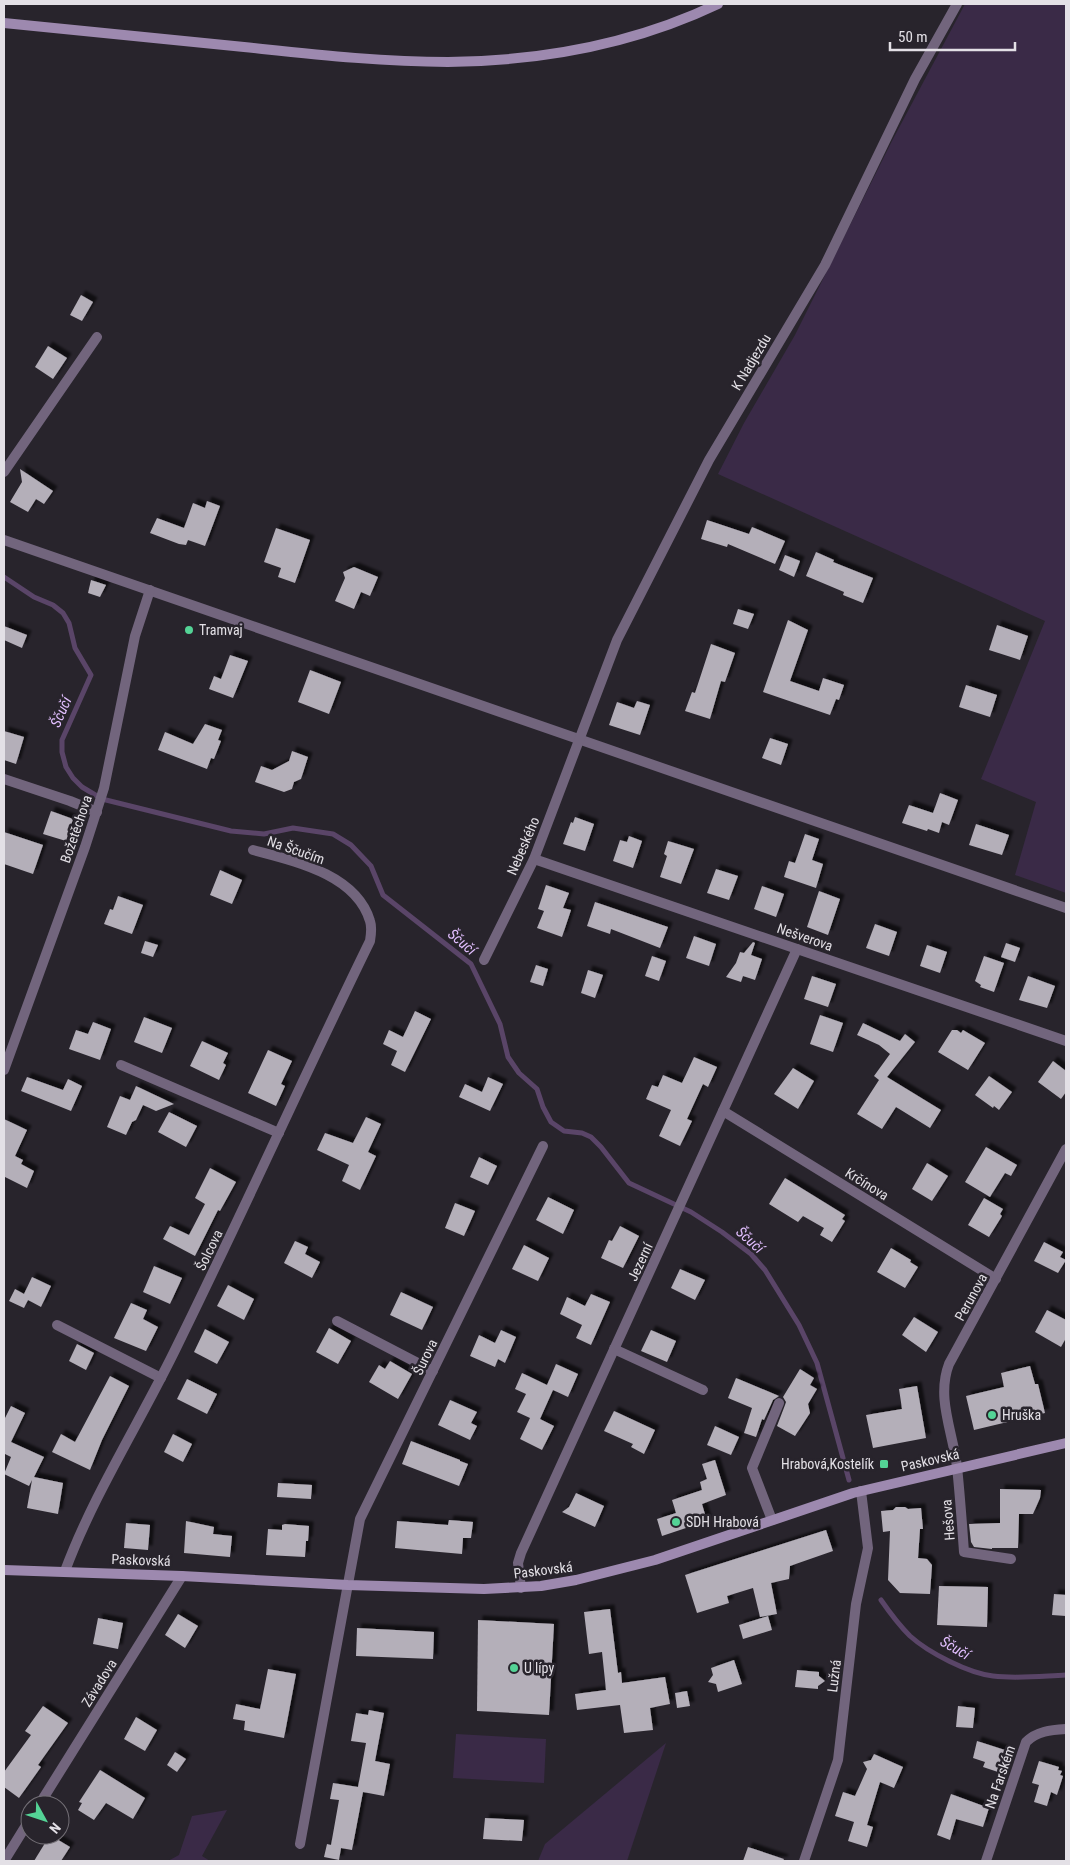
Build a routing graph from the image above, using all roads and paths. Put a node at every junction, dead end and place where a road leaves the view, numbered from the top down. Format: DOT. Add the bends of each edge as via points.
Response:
graph roads {
  1 [pos="718,4"];
  2 [pos="957,4"];
  3 [pos="4,23"];
  4 [pos="96,337"];
  5 [pos="4,472"];
  6 [pos="4,540"];
  7 [pos="150,590"];
  8 [pos="579,740"];
  9 [pos="4,779"];
  10 [pos="97,811"];
  11 [pos="253,850"];
  12 [pos="534,859"];
  13 [pos="1066,908"];
  14 [pos="797,949"];
  15 [pos="484,960"];
  16 [pos="353,975"];
  17 [pos="1066,1041"];
  18 [pos="120,1065"];
  19 [pos="4,1070"];
  20 [pos="723,1112"];
  21 [pos="279,1133"];
  22 [pos="543,1146"];
  23 [pos="1066,1149"];
  24 [pos="996,1279"];
  25 [pos="337,1321"];
  26 [pos="57,1325"];
  27 [pos="614,1349"];
  28 [pos="433,1371"];
  29 [pos="162,1378"];
  30 [pos="703,1390"];
  31 [pos="780,1403"];
  32 [pos="1066,1443"];
  33 [pos="957,1468"];
  34 [pos="861,1491"];
  35 [pos="772,1520"];
  36 [pos="1011,1559"];
  37 [pos="4,1570"];
  38 [pos="65,1571"];
  39 [pos="182,1576"];
  40 [pos="348,1586"];
  41 [pos="521,1588"];
  42 [pos="1066,1728"];
  43 [pos="44,1795"];
  44 [pos="20,1835"];
  45 [pos="300,1844"];
  46 [pos="4,1861"];
  47 [pos="804,1861"];
  48 [pos="986,1861"];
  1 -- 3 [label="main road" via="687,18 598,46 488,61 389,60"];
  2 -- 8 [label="street, K Nadjezdu" via="915,79 825,265 709,460 617,640"];
  4 -- 5 [label="street"];
  6 -- 7 [label="street"];
  7 -- 8 [label="street"];
  7 -- 10 [label="street, Božetěchova" via="135,636"];
  8 -- 12 [label="street, Nebeského"];
  8 -- 13 [label="street"];
  9 -- 10 [label="street"];
  10 -- 19 [label="street, Božetěchova"];
  11 -- 16 [label="street, Na Ščučím" via="315,869 351,892 371,923 370,941"];
  12 -- 14 [label="street, Nešverova"];
  12 -- 15 [label="street, Nebeského"];
  14 -- 17 [label="street, Nešverova"];
  14 -- 20 [label="street, Jezerní"];
  16 -- 21 [label="street, Šolcova"];
  18 -- 21 [label="street"];
  20 -- 24 [label="street, Krčínova"];
  20 -- 27 [label="street, Jezerní"];
  21 -- 29 [label="street, Šolcova"];
  22 -- 28 [label="street, Šurova"];
  23 -- 24 [label="street, Perunova"];
  24 -- 33 [label="street, Perunova" via="944,1377 943,1402"];
  25 -- 28 [label="street"];
  26 -- 29 [label="street"];
  27 -- 30 [label="street"];
  27 -- 41 [label="street, Jezerní" via="518,1563"];
  28 -- 40 [label="street, Šurova" via="360,1519"];
  29 -- 38 [label="street, Šolcova" via="78,1535"];
  31 -- 35 [label="street" via="752,1468"];
  32 -- 33 [label="main road, Paskovská"];
  33 -- 34 [label="main road, Paskovská"];
  33 -- 36 [label="street, Hešova" via="964,1552"];
  34 -- 35 [label="main road, Paskovská"];
  34 -- 47 [label="street, Lužná" via="868,1548 856,1604 838,1760"];
  35 -- 41 [label="main road, Paskovská" via="617,1571"];
  37 -- 38 [label="main road, Paskovská"];
  38 -- 39 [label="main road, Paskovská"];
  39 -- 40 [label="main road, Paskovská"];
  39 -- 43 [label="street, Závadova"];
  40 -- 41 [label="main road, Paskovská"];
  40 -- 45 [label="street"];
  42 -- 48 [label="street, Na Farském" via="1034,1734 1026,1742"];
  44 -- 46 [label="street"];
}
